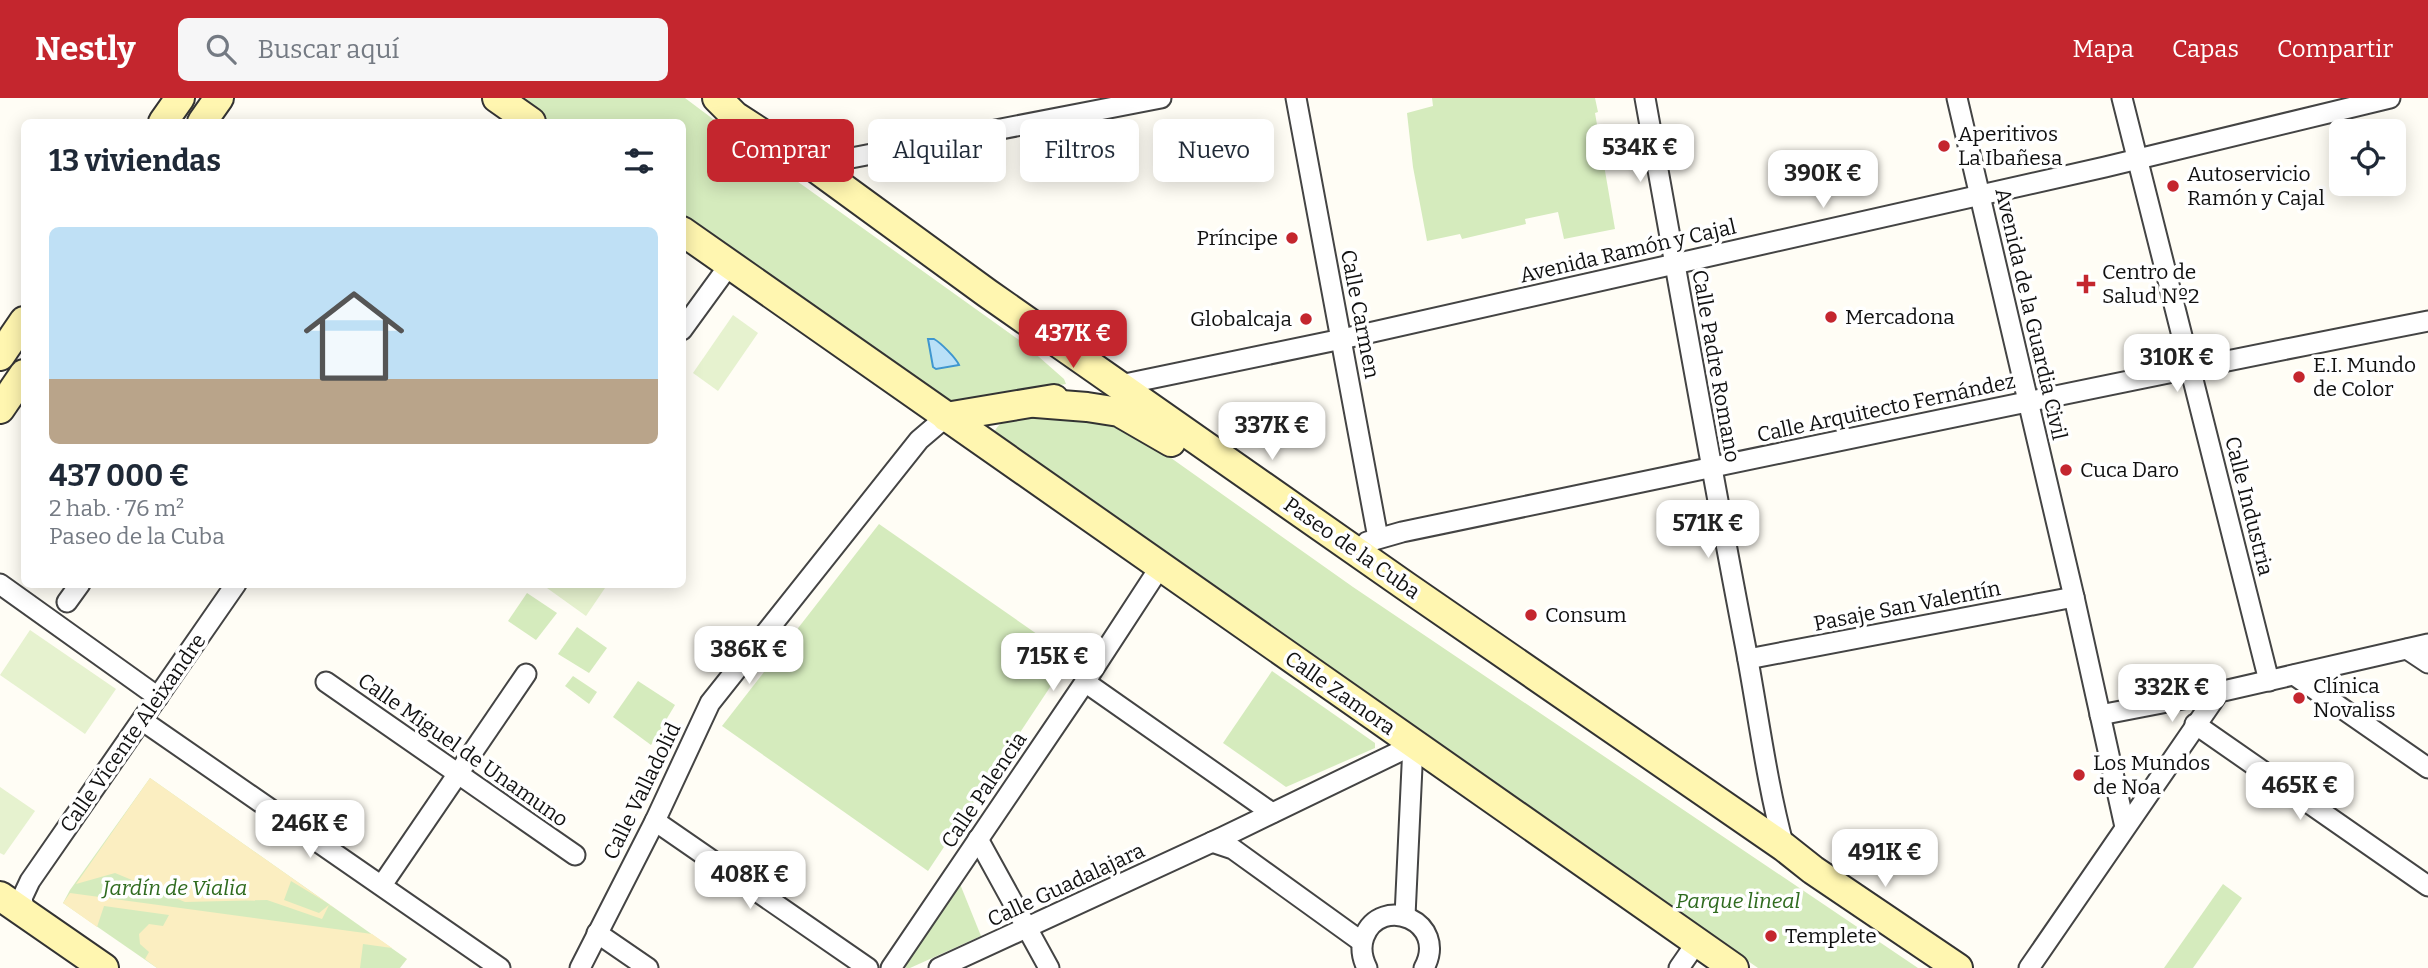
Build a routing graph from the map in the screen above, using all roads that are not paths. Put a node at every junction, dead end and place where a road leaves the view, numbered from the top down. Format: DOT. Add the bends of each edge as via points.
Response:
graph roads {
  1 [pos="219,98"];
  2 [pos="497,98"];
  3 [pos="718,98"];
  4 [pos="1161,98"];
  5 [pos="1296,98"];
  6 [pos="1645,98"];
  7 [pos="1956,98"];
  8 [pos="2122,98"];
  9 [pos="2390,98"];
  10 [pos="204,119"];
  11 [pos="527,119"];
  12 [pos="740,119"];
  13 [pos="854,157"];
  14 [pos="2137,159"];
  15 [pos="835,182"];
  16 [pos="1979,195"];
  17 [pos="686,234"];
  18 [pos="730,264"];
  19 [pos="1675,264"];
  20 [pos="2428,321"];
  21 [pos="686,324"];
  22 [pos="21,325"];
  23 [pos="1342,339"];
  24 [pos="0,356"];
  25 [pos="2190,368"];
  26 [pos="21,378"];
  27 [pos="1120,385"];
  28 [pos="2028,401"];
  29 [pos="1036,403"];
  30 [pos="0,409"];
  31 [pos="946,417"];
  32 [pos="1711,470"];
  33 [pos="1368,545"];
  34 [pos="1160,567"];
  35 [pos="0,584"];
  36 [pos="77,588"];
  37 [pos="233,588"];
  38 [pos="2074,597"];
  39 [pos="68,602"];
  40 [pos="2428,644"];
  41 [pos="2407,649"];
  42 [pos="1748,659"];
  43 [pos="2428,663"];
  44 [pos="526,674"];
  45 [pos="2294,675"];
  46 [pos="2269,681"];
  47 [pos="326,682"];
  48 [pos="1086,682"];
  49 [pos="2219,692"];
  50 [pos="158,697"];
  51 [pos="2100,715"];
  52 [pos="143,721"];
  53 [pos="2196,724"];
  54 [pos="1413,745"];
  55 [pos="2428,768"];
  56 [pos="457,772"];
  57 [pos="1272,813"];
  58 [pos="655,821"];
  59 [pos="2125,827"];
  60 [pos="978,839"];
  61 [pos="1212,842"];
  62 [pos="1784,847"];
  63 [pos="575,855"];
  64 [pos="30,881"];
  65 [pos="382,885"];
  66 [pos="2428,886"];
  67 [pos="0,894"];
  68 [pos="25,914"];
  69 [pos="1405,916"];
  70 [pos="1028,929"];
  71 [pos="597,933"];
  72 [pos="1362,942"];
  73 [pos="1697,942"];
  74 [pos="1364,967"];
  75 [pos="104,968"];
  76 [pos="500,968"];
  77 [pos="580,968"];
  78 [pos="648,968"];
  79 [pos="868,968"];
  80 [pos="891,968"];
  81 [pos="939,968"];
  82 [pos="1049,968"];
  83 [pos="1424,968"];
  84 [pos="1679,968"];
  85 [pos="1734,968"];
  86 [pos="1958,968"];
  87 [pos="2029,968"];
  1 -- 10 [label="main road"];
  2 -- 11 [label="main road"];
  3 -- 12 [label="main road, Paseo de la Cuba"];
  4 -- 13 [label="street"];
  5 -- 23 [label="street, Calle Carmen"];
  6 -- 19 [label="street, Calle Padre Romano"];
  7 -- 16 [label="street, Avenida de la Guardia Civil"];
  8 -- 14 [label="street, Calle Industria"];
  9 -- 14 [label="street, Avenida Ramón y Cajal"];
  14 -- 16 [label="street, Avenida Ramón y Cajal"];
  14 -- 25 [label="street, Calle Industria"];
  15 -- 27 [label="main road, Paseo de la Cuba"];
  16 -- 19 [label="street, Avenida Ramón y Cajal"];
  16 -- 28 [label="street, Avenida de la Guardia Civil"];
  17 -- 18 [label="main road, Calle Zamora"];
  18 -- 21 [label="street"];
  18 -- 31 [label="main road, Calle Zamora"];
  19 -- 23 [label="street, Avenida Ramón y Cajal"];
  19 -- 32 [label="street, Calle Padre Romano"];
  20 -- 25 [label="street, Calle Arquitecto Fernández"];
  22 -- 24 [label="main road"];
  23 -- 27 [label="street, Avenida Ramón y Cajal"];
  23 -- 33 [label="street, Calle Carmen"];
  25 -- 28 [label="street, Calle Arquitecto Fernández"];
  25 -- 46 [label="street, Calle Industria"];
  26 -- 30 [label="main road"];
  27 -- 29 [label="main road"];
  27 -- 33 [label="main road, Paseo de la Cuba"];
  28 -- 32 [label="street, Calle Arquitecto Fernández"];
  28 -- 38 [label="street, Avenida de la Guardia Civil"];
  29 -- 31 [label="main road"];
  29 -- 33 [label="main road" via="1119,412 1172,443 1323,548"];
  31 -- 34 [label="main road, Calle Zamora"];
  31 -- 58 [label="street, Calle Valladolid" via="919,440 710,703"];
  32 -- 33 [label="street, Calle Arquitecto Fernández"];
  32 -- 42 [label="street, Calle Padre Romano"];
  33 -- 62 [label="main road, Paseo de la Cuba"];
  34 -- 48 [label="street, Calle Palencia"];
  34 -- 54 [label="main road, Calle Zamora"];
  35 -- 50 [label="street"];
  36 -- 39 [label="street"];
  37 -- 50 [label="street, Calle Vicente Aleixandre"];
  38 -- 42 [label="street, Pasaje San Valentín"];
  38 -- 51 [label="street, Avenida de la Guardia Civil"];
  40 -- 41 [label="street"];
  41 -- 43 [label="street"];
  41 -- 45 [label="street"];
  42 -- 62 [label="street, Calle Padre Romano"];
  44 -- 56 [label="street"];
  45 -- 46 [label="street"];
  45 -- 55 [label="street"];
  46 -- 49 [label="street"];
  47 -- 56 [label="street, Calle Miguel de Unamuno"];
  48 -- 57 [label="street"];
  48 -- 60 [label="street, Calle Palencia"];
  49 -- 51 [label="street"];
  49 -- 53 [label="street"];
  50 -- 52 [label="street, Calle Vicente Aleixandre"];
  51 -- 59 [label="street, Avenida de la Guardia Civil"];
  52 -- 64 [label="street, Calle Vicente Aleixandre"];
  52 -- 65 [label="street"];
  53 -- 59 [label="street"];
  53 -- 66 [label="street"];
  54 -- 57 [label="street, Calle Guadalajara"];
  54 -- 69 [label="street"];
  54 -- 73 [label="main road, Calle Zamora"];
  56 -- 63 [label="street, Calle Miguel de Unamuno"];
  56 -- 65 [label="street"];
  57 -- 61 [label="street, Calle Guadalajara"];
  58 -- 71 [label="street, Calle Valladolid"];
  58 -- 79 [label="street"];
  59 -- 87 [label="street"];
  60 -- 70 [label="street"];
  60 -- 80 [label="street, Calle Palencia"];
  61 -- 70 [label="street, Calle Guadalajara"];
  61 -- 72 [label="street" via="1233,849"];
  62 -- 86 [label="main road, Paseo de la Cuba"];
  64 -- 67 [label="street"];
  64 -- 68 [label="street, Calle Vicente Aleixandre" via="22,898"];
  65 -- 76 [label="street"];
  67 -- 68 [label="main road"];
  68 -- 75 [label="main road"];
  69 -- 72 [label="street" via="1383,917 1366,931"];
  69 -- 83 [label="street" via="1416,921 1429,938"];
  70 -- 81 [label="street, Calle Guadalajara"];
  70 -- 82 [label="street"];
  71 -- 77 [label="street, Calle Valladolid"];
  71 -- 78 [label="street"];
  72 -- 74 [label="street"];
  73 -- 84 [label="street"];
  73 -- 85 [label="main road, Calle Zamora"];
}
